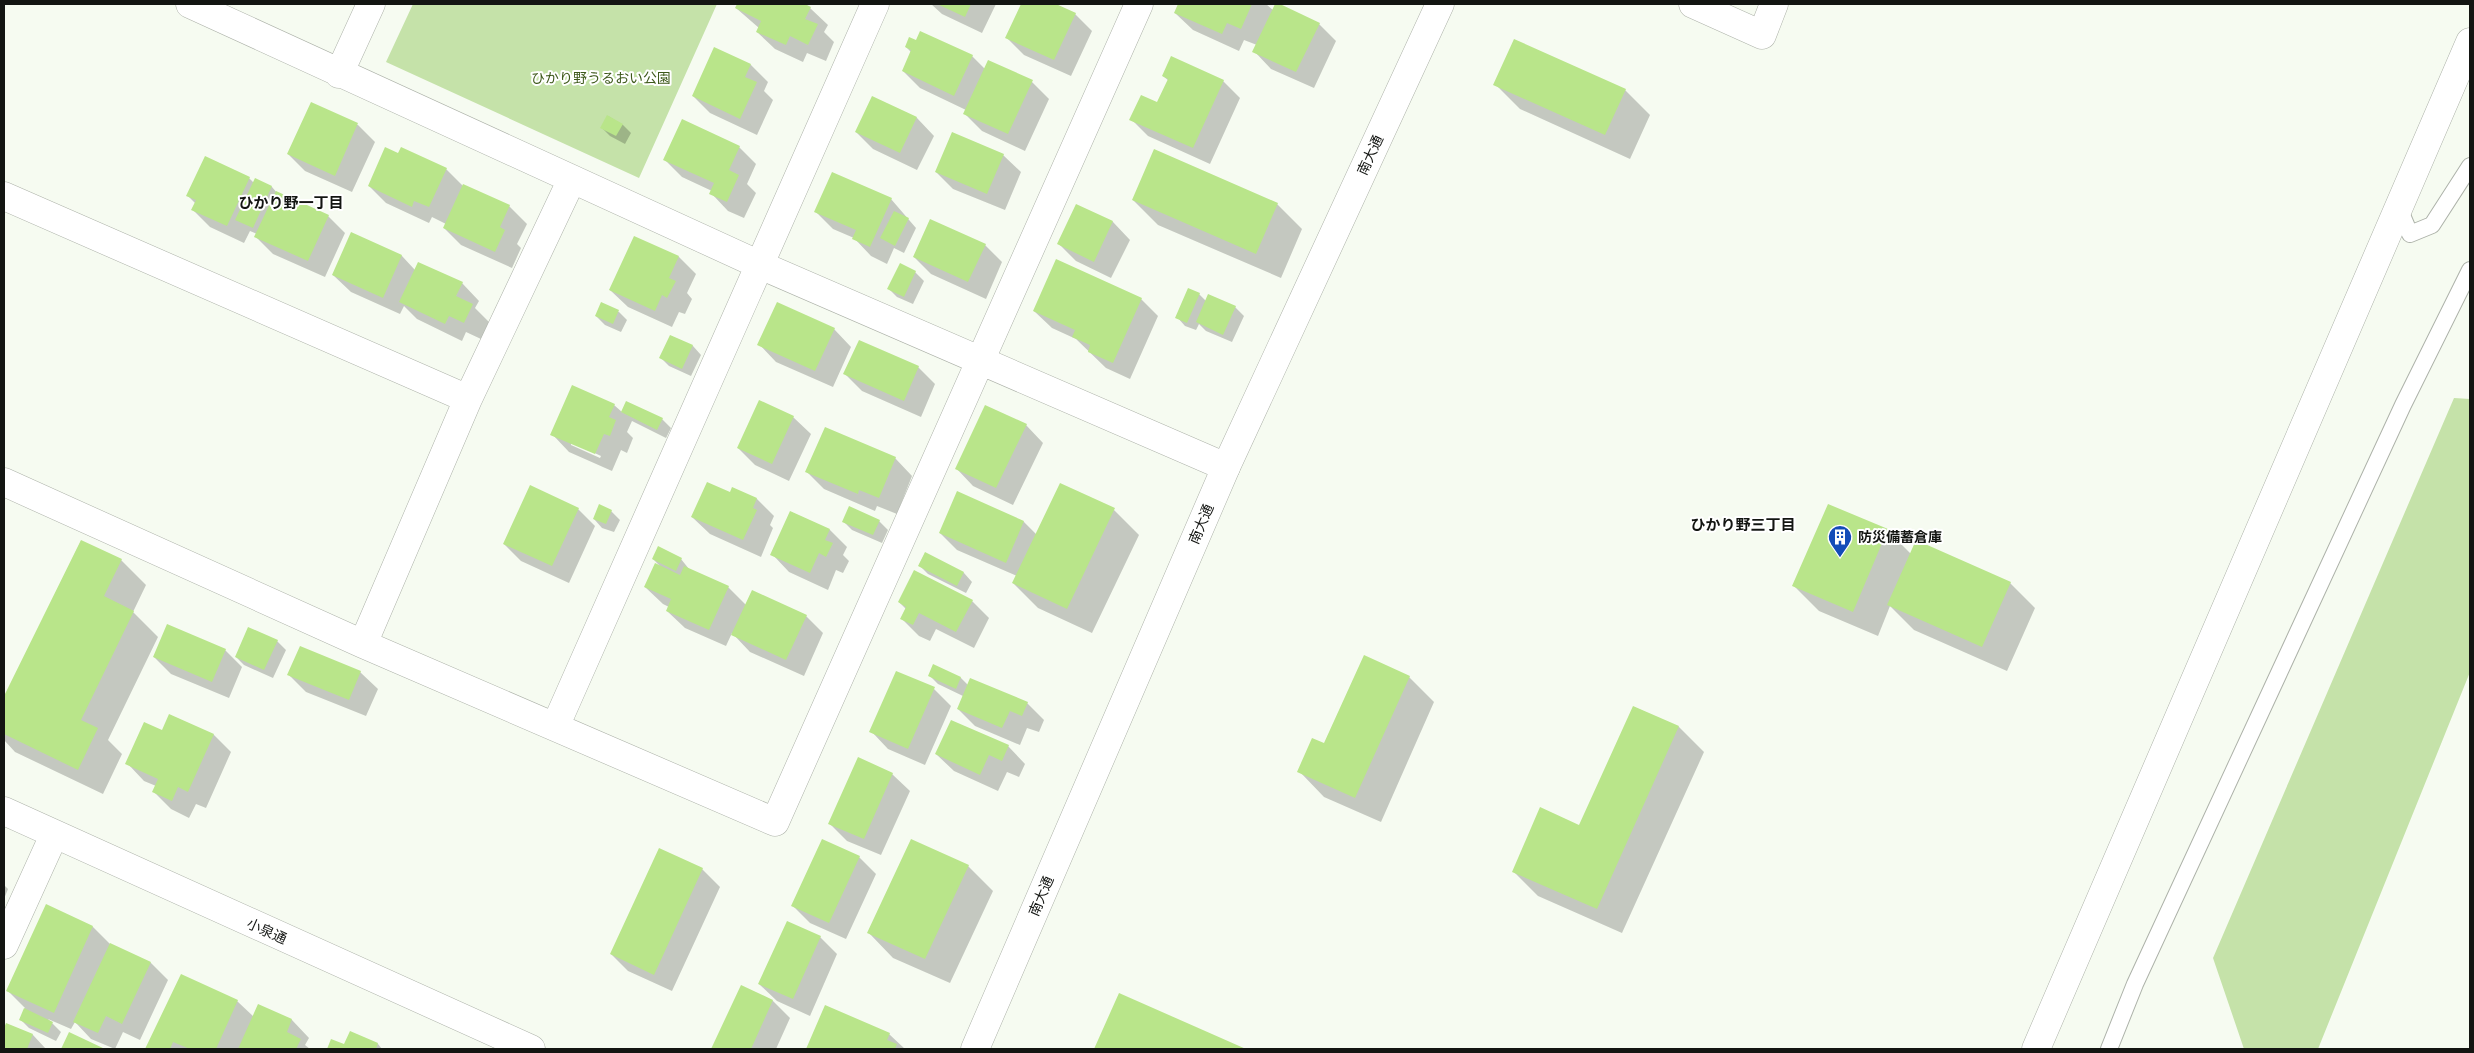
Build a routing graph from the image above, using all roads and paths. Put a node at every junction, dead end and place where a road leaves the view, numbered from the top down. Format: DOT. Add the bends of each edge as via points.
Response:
graph roads {
  1 [pos="190,4"];
  2 [pos="371,4"];
  3 [pos="875,4"];
  4 [pos="1139,4"];
  5 [pos="1440,4"];
  6 [pos="1694,4"];
  7 [pos="1774,4"];
  8 [pos="2470,42"];
  9 [pos="339,74"];
  10 [pos="2470,166"];
  11 [pos="572,180"];
  12 [pos="4,196"];
  13 [pos="2399,208"];
  14 [pos="760,266"];
  15 [pos="2470,270"];
  16 [pos="980,361"];
  17 [pos="468,399"];
  18 [pos="1226,467"];
  19 [pos="4,482"];
  20 [pos="363,644"];
  21 [pos="554,727"];
  22 [pos="4,812"];
  23 [pos="54,835"];
  24 [pos="4,945"];
  25 [pos="531,1049"];
  26 [pos="975,1049"];
  27 [pos="2036,1049"];
  28 [pos="2109,1049"];
  1 -- 9 [label="street"];
  2 -- 9 [label="street"];
  3 -- 14 [label="street"];
  4 -- 16 [label="street"];
  5 -- 18 [label="street, 南大通"];
  6 -- 7 [label="street" via="1762,35"];
  8 -- 13 [label="street"];
  9 -- 11 [label="street"];
  10 -- 13 [label="lane" via="2432,225 2410,234"];
  11 -- 14 [label="street"];
  11 -- 17 [label="street"];
  12 -- 17 [label="street"];
  13 -- 27 [label="street"];
  14 -- 16 [label="street"];
  14 -- 21 [label="street"];
  15 -- 28 [label="lane" via="2398,414 2135,984"];
  16 -- 18 [label="street"];
  16 -- 21 [label="street" via="775,822"];
  17 -- 20 [label="street"];
  18 -- 26 [label="street, 南大通"];
  19 -- 20 [label="street"];
  20 -- 21 [label="street"];
  22 -- 23 [label="street, 小泉通"];
  23 -- 24 [label="street"];
  23 -- 25 [label="street, 小泉通"];
}
